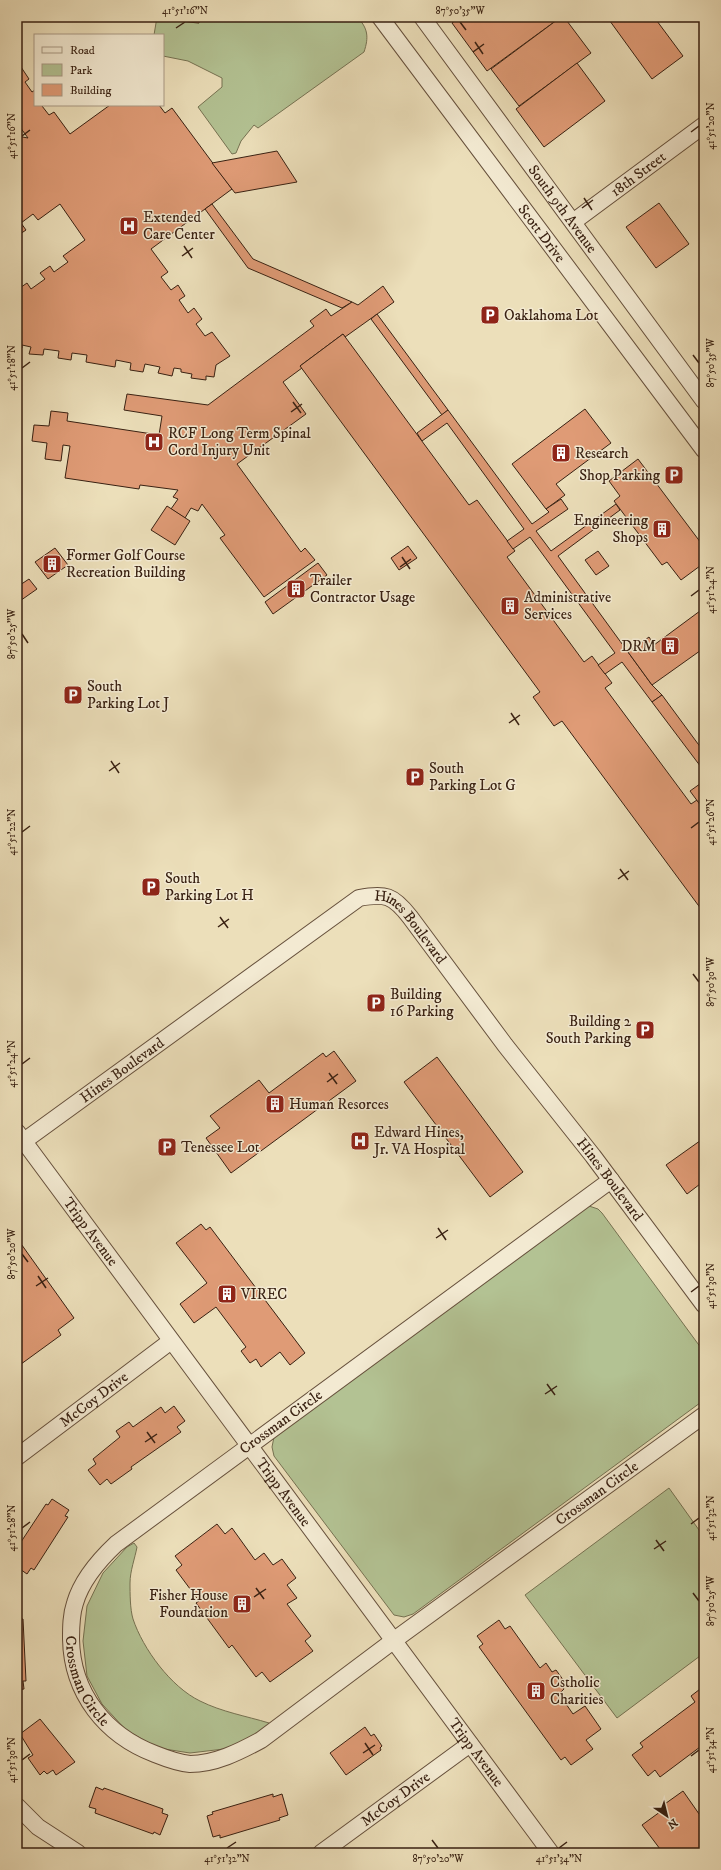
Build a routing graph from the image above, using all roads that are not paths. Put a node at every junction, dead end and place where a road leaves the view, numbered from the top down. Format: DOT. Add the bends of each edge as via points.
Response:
graph roads {
  1 [pos="380,17"];
  2 [pos="422,17"];
  3 [pos="704,125"];
  4 [pos="573,222"];
  5 [pos="704,401"];
  6 [pos="704,450"];
  7 [pos="20,1136"];
  8 [pos="611,1180"];
  9 [pos="704,1305"];
  10 [pos="171,1341"];
  11 [pos="704,1415"];
  12 [pos="249,1445"];
  13 [pos="17,1457"];
  14 [pos="393,1641"];
  15 [pos="470,1744"];
  16 [pos="17,1806"];
  17 [pos="78,1853"];
  18 [pos="320,1853"];
  19 [pos="551,1853"];
  1 -- 6 [label="street, Scott Drive"];
  2 -- 4 [label="street, South 9th Avenue"];
  3 -- 4 [label="street, 18th Street"];
  4 -- 5 [label="street, South 9th Avenue"];
  7 -- 8 [label="street, Hines Boulevard" via="359,898 383,894 396,901 410,916 505,1045"];
  7 -- 10 [label="street, Tripp Avenue"];
  8 -- 9 [label="street, Hines Boulevard"];
  8 -- 12 [label="street, Crossman Circle"];
  10 -- 12 [label="street, Tripp Avenue"];
  10 -- 13 [label="street, McCoy Drive"];
  11 -- 14 [label="street, Crossman Circle"];
  12 -- 14 [label="street, Tripp Avenue"];
  12 -- 14 [label="street, Crossman Circle" via="116,1544 97,1562 84,1582 75,1602 71,1622 73,1667 96,1714 115,1732 141,1749 156,1755 190,1764 216,1760 239,1752 261,1740"];
  14 -- 15 [label="street, Tripp Avenue"];
  15 -- 18 [label="street, McCoy Drive"];
  15 -- 19 [label="street, Tripp Avenue"];
  16 -- 17 [label="street" via="38,1826"];
}
